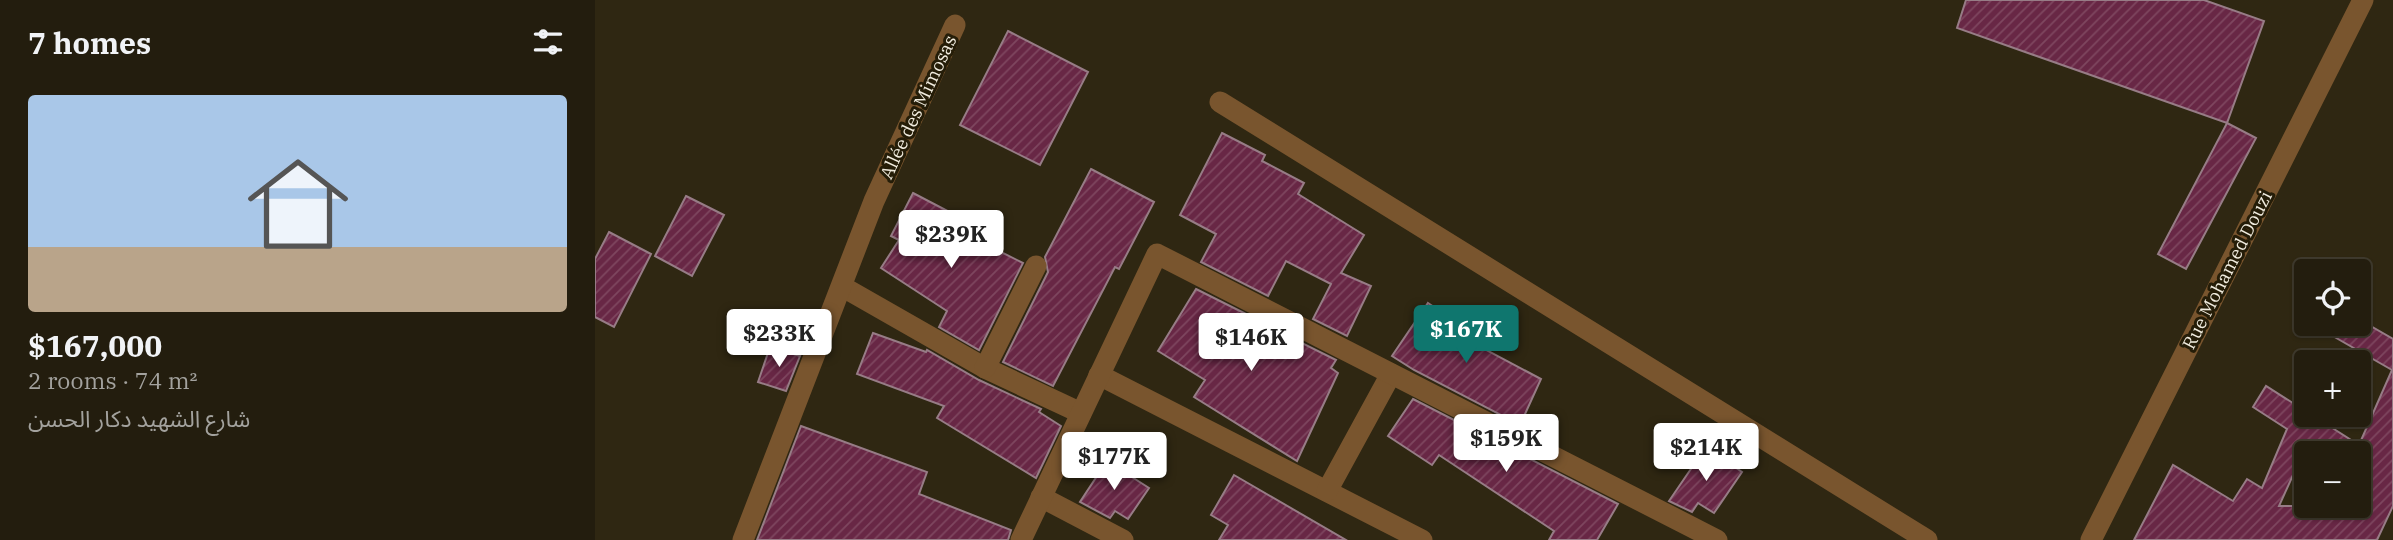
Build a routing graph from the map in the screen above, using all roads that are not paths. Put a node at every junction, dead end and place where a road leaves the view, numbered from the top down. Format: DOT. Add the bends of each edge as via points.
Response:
graph roads {
  1 [pos="2363,0"];
  2 [pos="955,25"];
  3 [pos="1220,102"];
  4 [pos="1036,265"];
  5 [pos="843,287"];
  6 [pos="985,368"];
  7 [pos="1391,374"];
  8 [pos="1099,375"];
  9 [pos="1081,413"];
  10 [pos="1327,491"];
  11 [pos="1041,497"];
  12 [pos="743,540"];
  13 [pos="1021,540"];
  14 [pos="1122,540"];
  15 [pos="1422,540"];
  16 [pos="1717,540"];
  17 [pos="1927,540"];
  18 [pos="2091,540"];
  1 -- 18 [label="street, Rue Mohamed Douzi"];
  2 -- 5 [label="street, Allée des Mimosas" via="874,201"];
  3 -- 17 [label="street"];
  4 -- 6 [label="street"];
  5 -- 6 [label="street"];
  5 -- 12 [label="street, Allée des Mimosas"];
  6 -- 9 [label="street"];
  7 -- 8 [label="street" via="1157,254"];
  7 -- 10 [label="street"];
  7 -- 16 [label="street"];
  8 -- 9 [label="street"];
  8 -- 10 [label="street"];
  9 -- 11 [label="street"];
  10 -- 15 [label="street"];
  11 -- 13 [label="street"];
  11 -- 14 [label="street"];
}
